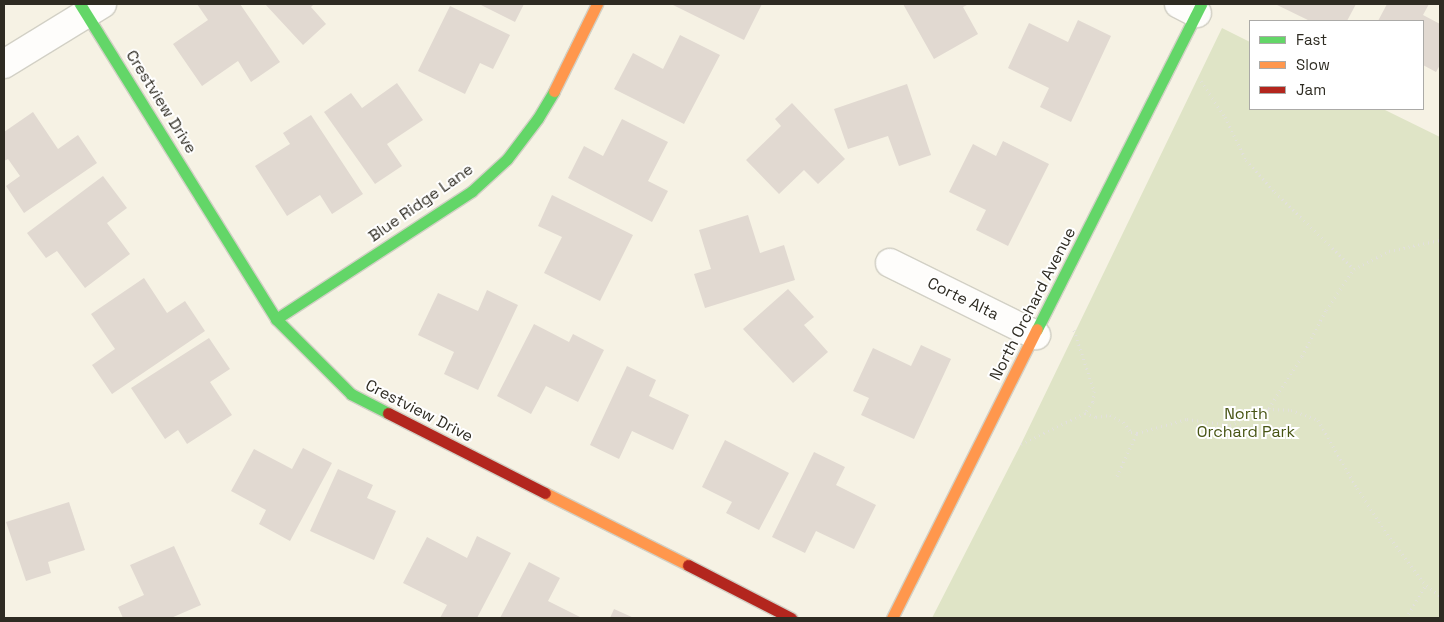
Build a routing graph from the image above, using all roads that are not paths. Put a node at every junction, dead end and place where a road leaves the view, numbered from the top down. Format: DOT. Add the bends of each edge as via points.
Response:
graph roads {
  1 [pos="597,4"];
  2 [pos="90,7"];
  3 [pos="1192,7"];
  4 [pos="4,64"];
  5 [pos="890,263"];
  6 [pos="276,319"];
  7 [pos="1036,335"];
  8 [pos="791,618"];
  9 [pos="892,618"];
  1 -- 6 [label="street, Blue Ridge Lane" via="538,118 507,159 472,191"];
  2 -- 4 [label="street"];
  2 -- 6 [label="street, Crestview Drive"];
  3 -- 7 [label="street, North Orchard Avenue"];
  5 -- 7 [label="street, Corte Alta"];
  6 -- 8 [label="street, Crestview Drive" via="351,394"];
  7 -- 9 [label="street, North Orchard Avenue"];
}
